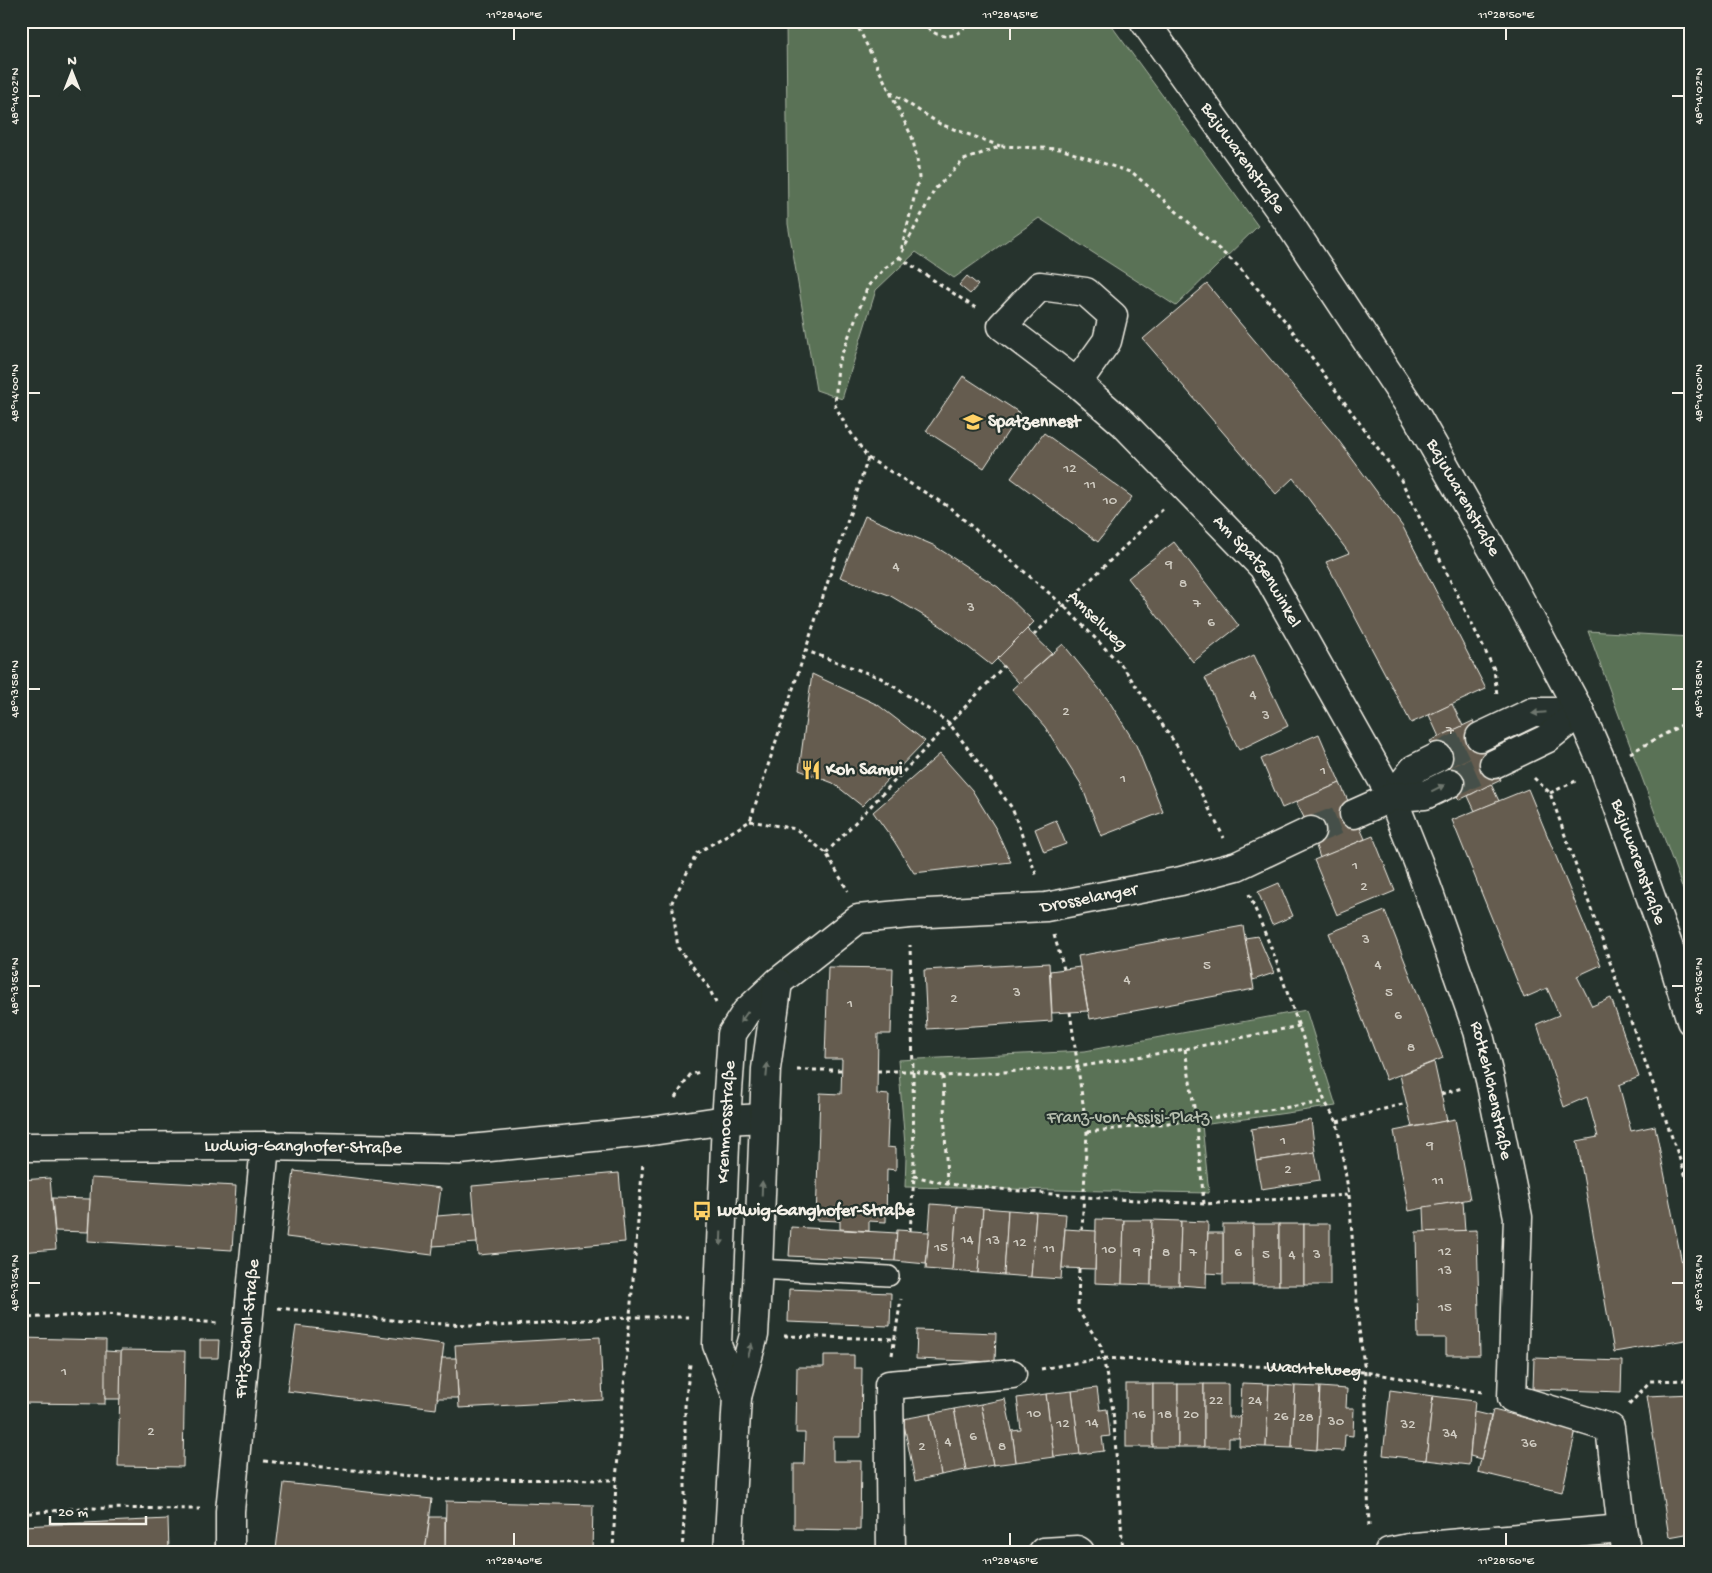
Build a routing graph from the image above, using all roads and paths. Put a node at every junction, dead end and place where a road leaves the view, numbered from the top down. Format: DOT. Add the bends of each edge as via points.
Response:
graph roads {
  1 [pos="923,21"];
  2 [pos="972,21"];
  3 [pos="1144,21"];
  4 [pos="856,22"];
  5 [pos="967,23"];
  6 [pos="889,91"];
  7 [pos="1001,146"];
  8 [pos="899,258"];
  9 [pos="1002,326"];
  10 [pos="1077,383"];
  11 [pos="868,458"];
  12 [pos="1186,487"];
  13 [pos="1063,605"];
  14 [pos="1034,635"];
  15 [pos="804,650"];
  16 [pos="1004,666"];
  17 [pos="1580,712"];
  18 [pos="1691,720"];
  19 [pos="948,723"];
  20 [pos="1491,732"];
  21 [pos="1630,753"];
  22 [pos="1438,757"];
  23 [pos="1504,759"];
  24 [pos="1450,783"];
  25 [pos="1392,797"];
  26 [pos="1354,814"];
  27 [pos="750,821"];
  28 [pos="1311,831"];
  29 [pos="826,853"];
  30 [pos="1237,866"];
  31 [pos="1046,907"];
  32 [pos="909,914"];
  33 [pos="858,919"];
  34 [pos="778,982"];
  35 [pos="1070,1012"];
  36 [pos="1691,1021"];
  37 [pos="1299,1026"];
  38 [pos="732,1034"];
  39 [pos="1185,1049"];
  40 [pos="1077,1067"];
  41 [pos="766,1069"];
  42 [pos="842,1070"];
  43 [pos="877,1071"];
  44 [pos="913,1071"];
  45 [pos="943,1076"];
  46 [pos="1326,1102"];
  47 [pos="1406,1103"];
  48 [pos="764,1118"];
  49 [pos="726,1120"];
  50 [pos="1196,1120"];
  51 [pos="1336,1122"];
  52 [pos="646,1132"];
  53 [pos="1087,1132"];
  54 [pos="265,1146"];
  55 [pos="21,1147"];
  56 [pos="914,1176"];
  57 [pos="947,1184"];
  58 [pos="1691,1191"];
  59 [pos="1349,1195"];
  60 [pos="1084,1197"];
  61 [pos="1204,1204"];
  62 [pos="1082,1230"];
  63 [pos="910,1231"];
  64 [pos="1079,1269"];
  65 [pos="758,1270"];
  66 [pos="889,1276"];
  67 [pos="902,1292"];
  68 [pos="629,1317"];
  69 [pos="21,1318"];
  70 [pos="718,1318"];
  71 [pos="249,1326"];
  72 [pos="754,1335"];
  73 [pos="894,1340"];
  74 [pos="1104,1358"];
  75 [pos="1366,1372"];
  76 [pos="1012,1374"];
  77 [pos="1691,1380"];
  78 [pos="889,1385"];
  79 [pos="737,1397"];
  80 [pos="1512,1398"];
  81 [pos="1610,1428"];
  82 [pos="236,1458"];
  83 [pos="616,1480"];
  84 [pos="230,1511"];
  85 [pos="21,1514"];
  86 [pos="1369,1532"];
  87 [pos="1624,1540"];
  88 [pos="230,1552"];
  89 [pos="613,1552"];
  90 [pos="728,1552"];
  91 [pos="891,1552"];
  92 [pos="1043,1552"];
  93 [pos="1080,1552"];
  94 [pos="1123,1552"];
  95 [pos="1389,1552"];
  1 -- 5 [label="path" via="933,33 948,37 962,30"];
  2 -- 5 [label="path"];
  3 -- 17 [label="street, Bajuwarenstraße" via="1287,220 1417,417"];
  4 -- 6 [label="path"];
  6 -- 7 [label="path" via="940,124"];
  6 -- 8 [label="path" via="912,137 918,158 918,178"];
  7 -- 8 [label="path" via="964,160 935,189"];
  7 -- 20 [label="path" via="1060,148 1134,173 1238,266 1280,315 1401,480 1494,669"];
  8 -- 9 [label="path"];
  8 -- 11 [label="path" via="868,286 838,364 835,405"];
  9 -- 10 [label="street, Am Spatzenwinkel"];
  9 -- 10 [label="street" via="1040,286 1086,292 1114,316 1107,341"];
  10 -- 12 [label="street, Am Spatzenwinkel" via="1123,423"];
  11 -- 13 [label="path, Amselweg" via="949,506"];
  11 -- 15 [label="path"];
  12 -- 13 [label="path"];
  12 -- 25 [label="street, Am Spatzenwinkel" via="1263,567"];
  13 -- 14 [label="path"];
  13 -- 30 [label="path, Amselweg" via="1123,667 1177,746"];
  15 -- 19 [label="path" via="881,678"];
  15 -- 27 [label="path"];
  16 -- 19 [label="path"];
  17 -- 20 [label="street, one-way" via="1533,712"];
  17 -- 23 [label="street" via="1546,740"];
  17 -- 36 [label="street, Bajuwarenstraße" via="1604,767"];
  18 -- 21 [label="path"];
  19 -- 29 [label="path"];
  19 -- 31 [label="path" via="1012,808"];
  22 -- 25 [label="street" via="1414,769"];
  23 -- 58 [label="path" via="1522,767 1550,793"];
  25 -- 24 [label="street, one-way" via="1425,795"];
  25 -- 26 [label="street"];
  25 -- 80 [label="street, Rotkehlchenstraße" via="1478,1031 1518,1217"];
  27 -- 29 [label="path" via="796,829"];
  27 -- 38 [label="path" via="697,853 672,902 678,948 708,986"];
  28 -- 30 [label="street, Drosselanger"];
  29 -- 33 [label="path" via="856,904"];
  30 -- 31 [label="street, Drosselanger" via="1181,881"];
  30 -- 37 [label="path, Amselweg"];
  31 -- 32 [label="street, Drosselanger"];
  32 -- 33 [label="street, Drosselanger"];
  32 -- 44 [label="path"];
  33 -- 34 [label="street, Krenmoosstraße"];
  34 -- 38 [label="street, Krenmoosstraße, one-way" via="746,1012"];
  34 -- 41 [label="street, Krenmoosstraße"];
  35 -- 40 [label="path"];
  37 -- 39 [label="path"];
  37 -- 46 [label="path"];
  38 -- 49 [label="street, Krenmoosstraße"];
  39 -- 40 [label="path"];
  39 -- 50 [label="path"];
  40 -- 45 [label="path"];
  40 -- 53 [label="path"];
  41 -- 42 [label="path"];
  48 -- 41 [label="street, Krenmoosstraße, one-way"];
  43 -- 44 [label="path"];
  44 -- 45 [label="path"];
  44 -- 56 [label="path"];
  45 -- 57 [label="path"];
  46 -- 50 [label="path"];
  46 -- 51 [label="path"];
  47 -- 51 [label="path"];
  48 -- 49 [label="street, Ludwig-Ganghofer-Straße"];
  65 -- 48 [label="street, Krenmoosstraße, one-way"];
  49 -- 52 [label="street, Ludwig-Ganghofer-Straße"];
  49 -- 70 [label="street, Krenmoosstraße, one-way"];
  50 -- 53 [label="path"];
  50 -- 61 [label="path"];
  51 -- 59 [label="path"];
  52 -- 54 [label="street, Ludwig-Ganghofer-Straße" via="459,1150"];
  52 -- 68 [label="path"];
  53 -- 60 [label="path"];
  54 -- 55 [label="street, Ludwig-Ganghofer-Straße"];
  54 -- 71 [label="street, Fritz-Scholl-Straße"];
  56 -- 57 [label="path"];
  56 -- 63 [label="path"];
  57 -- 60 [label="path"];
  59 -- 61 [label="path"];
  59 -- 75 [label="path" via="1359,1329"];
  60 -- 61 [label="path"];
  60 -- 62 [label="path"];
  64 -- 74 [label="path" via="1078,1310 1101,1346"];
  65 -- 66 [label="lane"];
  65 -- 72 [label="street, Krenmoosstraße"];
  67 -- 73 [label="path"];
  68 -- 70 [label="path"];
  68 -- 71 [label="path" via="497,1326 420,1323 274,1308"];
  68 -- 83 [label="path"];
  69 -- 71 [label="path" via="107,1314"];
  70 -- 79 [label="street, Krenmoosstraße" via="717,1345"];
  71 -- 82 [label="street, Fritz-Scholl-Straße"];
  72 -- 73 [label="path"];
  79 -- 72 [label="street, Krenmoosstraße, one-way"];
  73 -- 78 [label="path"];
  74 -- 75 [label="path, Wachtelweg"];
  74 -- 76 [label="path, Wachtelweg"];
  74 -- 94 [label="path" via="1113,1410"];
  75 -- 80 [label="path, Wachtelweg"];
  75 -- 86 [label="path"];
  76 -- 78 [label="street"];
  77 -- 81 [label="path" via="1650,1381"];
  78 -- 91 [label="street"];
  79 -- 90 [label="street, Krenmoosstraße"];
  80 -- 81 [label="street"];
  81 -- 87 [label="street"];
  82 -- 83 [label="path" via="441,1479"];
  82 -- 84 [label="street, Fritz-Scholl-Straße"];
  83 -- 89 [label="path"];
  84 -- 85 [label="path" via="81,1508"];
  84 -- 88 [label="street, Fritz-Scholl-Straße"];
  87 -- 95 [label="street" via="1414,1547"];
  92 -- 93 [label="street"];
}
